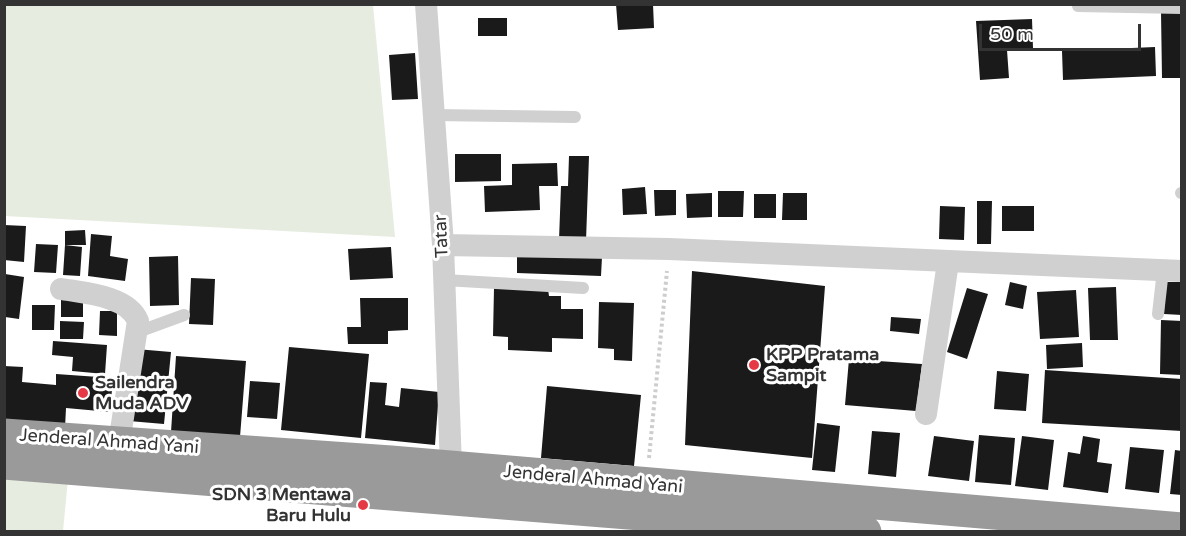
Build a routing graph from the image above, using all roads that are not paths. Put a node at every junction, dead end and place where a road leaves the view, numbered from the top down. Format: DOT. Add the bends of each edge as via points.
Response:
graph roads {
  1 [pos="426,4"];
  2 [pos="1078,6"];
  3 [pos="1182,8"];
  4 [pos="434,116"];
  5 [pos="575,117"];
  6 [pos="443,245"];
  7 [pos="948,262"];
  8 [pos="1172,271"];
  9 [pos="444,280"];
  10 [pos="583,288"];
  11 [pos="61,289"];
  12 [pos="1158,314"];
  13 [pos="184,315"];
  14 [pos="135,333"];
  15 [pos="926,414"];
  16 [pos="4,435"];
  17 [pos="119,443"];
  18 [pos="4,463"];
  19 [pos="451,467"];
  20 [pos="623,522"];
  21 [pos="1182,529"];
  22 [pos="865,531"];
  1 -- 4 [label="street, Tatar"];
  2 -- 3 [label="lane"];
  4 -- 5 [label="lane"];
  4 -- 6 [label="street, Tatar"];
  6 -- 7 [label="street" via="669,249"];
  6 -- 9 [label="street, Tatar"];
  7 -- 8 [label="street"];
  7 -- 15 [label="street"];
  8 -- 12 [label="lane"];
  9 -- 10 [label="lane"];
  9 -- 19 [label="street, Tatar"];
  11 -- 14 [label="street" via="119,303 135,313"];
  13 -- 14 [label="lane"];
  14 -- 17 [label="street"];
  16 -- 17 [label="highway, Jenderal Ahmad Yani"];
  17 -- 19 [label="highway, Jenderal Ahmad Yani"];
  18 -- 20 [label="highway, Jenderal Ahmad Yani"];
  19 -- 21 [label="highway, Jenderal Ahmad Yani"];
  20 -- 22 [label="highway, Jenderal Ahmad Yani"];
}
